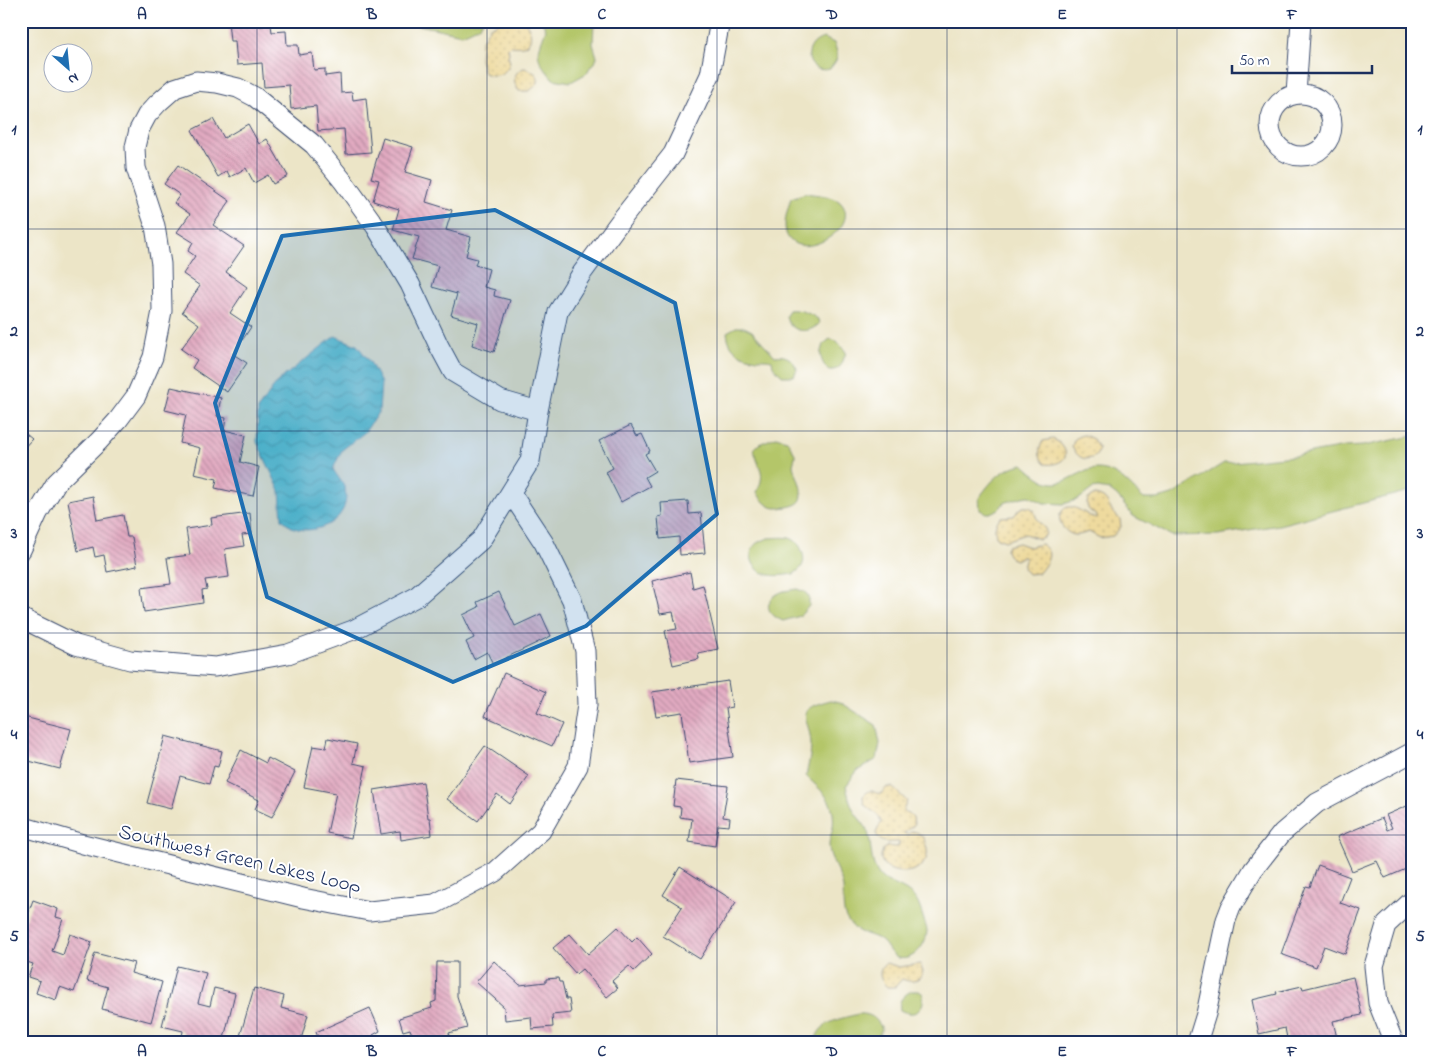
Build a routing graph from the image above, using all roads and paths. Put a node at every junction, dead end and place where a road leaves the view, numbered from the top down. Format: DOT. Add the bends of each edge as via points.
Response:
graph roads {
  1 [pos="720,21"];
  2 [pos="1301,21"];
  3 [pos="1296,94"];
  4 [pos="538,412"];
  5 [pos="511,492"];
  6 [pos="21,550"];
  7 [pos="21,618"];
  8 [pos="1413,752"];
  9 [pos="21,826"];
  10 [pos="1413,900"];
  11 [pos="1390,1041"];
  12 [pos="1197,1043"];
  1 -- 4 [label="street" via="710,75 673,154 582,273 558,312"];
  2 -- 3 [label="street"];
  4 -- 5 [label="street" via="530,461"];
  4 -- 6 [label="street" via="500,400 453,372 410,284 376,227 314,145 255,97 238,88 196,81 175,88 158,102 139,130 135,147 136,168 155,226 162,264 162,311 153,357 136,396 118,420 56,483"];
  5 -- 7 [label="street" via="481,540 416,597 353,630 288,654 215,667 130,660 76,645"];
  5 -- 9 [label="street, Southwest Green Lakes Loop" via="544,543 572,600 585,651 587,705 578,766 541,831 495,872 435,904 369,911 275,891"];
  8 -- 12 [label="street" via="1317,803 1282,833 1253,870 1226,920"];
  10 -- 11 [label="street" via="1386,925 1374,966 1378,1003"];
}
